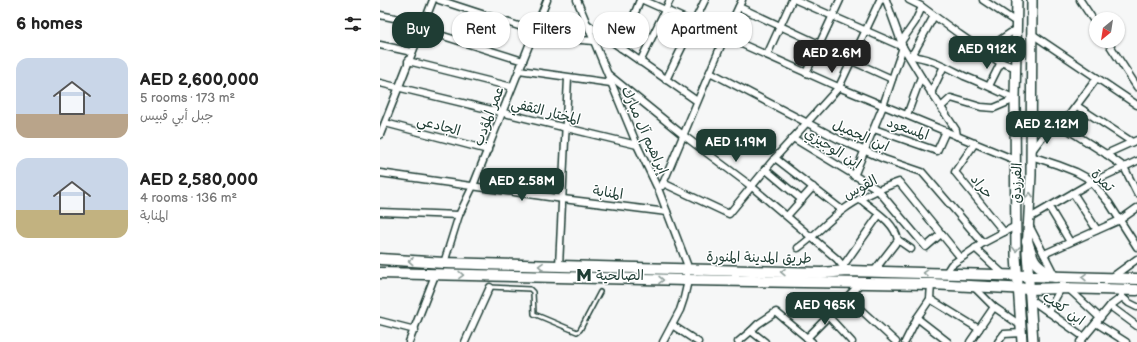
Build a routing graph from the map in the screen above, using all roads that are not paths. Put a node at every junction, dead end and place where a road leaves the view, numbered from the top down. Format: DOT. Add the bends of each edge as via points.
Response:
graph roads {
  1 [pos="433,0"];
  2 [pos="439,0"];
  3 [pos="547,0"];
  4 [pos="577,0"];
  5 [pos="640,0"];
  6 [pos="643,0"];
  7 [pos="670,0"];
  8 [pos="705,0"];
  9 [pos="742,0"];
  10 [pos="792,0"];
  11 [pos="796,0"];
  12 [pos="840,0"];
  13 [pos="880,0"];
  14 [pos="886,0"];
  15 [pos="909,0"];
  16 [pos="983,0"];
  17 [pos="1017,0"];
  18 [pos="1032,0"];
  19 [pos="1080,0"];
  20 [pos="739,7"];
  21 [pos="922,7"];
  22 [pos="666,10"];
  23 [pos="428,12"];
  24 [pos="542,12"];
  25 [pos="635,12"];
  26 [pos="670,12"];
  27 [pos="699,12"];
  28 [pos="736,12"];
  29 [pos="1089,14"];
  30 [pos="380,15"];
  31 [pos="832,16"];
  32 [pos="934,16"];
  33 [pos="392,18"];
  34 [pos="587,24"];
  35 [pos="1016,25"];
  36 [pos="780,26"];
  37 [pos="518,28"];
  38 [pos="593,28"];
  39 [pos="865,30"];
  40 [pos="444,34"];
  41 [pos="1032,34"];
  42 [pos="593,39"];
  43 [pos="819,44"];
  44 [pos="902,44"];
  45 [pos="380,45"];
  46 [pos="414,48"];
  47 [pos="527,48"];
  48 [pos="597,48"];
  49 [pos="621,48"];
  50 [pos="682,48"];
  51 [pos="719,48"];
  52 [pos="751,48"];
  53 [pos="1112,48"];
  54 [pos="984,51"];
  55 [pos="412,52"];
  56 [pos="767,55"];
  57 [pos="909,56"];
  58 [pos="408,61"];
  59 [pos="522,61"];
  60 [pos="852,61"];
  61 [pos="640,62"];
  62 [pos="1001,62"];
  63 [pos="944,66"];
  64 [pos="1016,68"];
  65 [pos="519,70"];
  66 [pos="710,72"];
  67 [pos="806,73"];
  68 [pos="608,74"];
  69 [pos="921,76"];
  70 [pos="568,78"];
  71 [pos="1097,78"];
  72 [pos="892,79"];
  73 [pos="666,80"];
  74 [pos="612,83"];
  75 [pos="380,84"];
  76 [pos="989,86"];
  77 [pos="398,87"];
  78 [pos="512,87"];
  79 [pos="1137,87"];
  80 [pos="839,88"];
  81 [pos="931,93"];
  82 [pos="1015,99"];
  83 [pos="697,101"];
  84 [pos="1137,105"];
  85 [pos="883,106"];
  86 [pos="1077,106"];
  87 [pos="941,107"];
  88 [pos="502,113"];
  89 [pos="907,116"];
  90 [pos="807,122"];
  91 [pos="385,123"];
  92 [pos="1061,126"];
  93 [pos="567,128"];
  94 [pos="874,128"];
  95 [pos="946,131"];
  96 [pos="380,135"];
  97 [pos="683,135"];
  98 [pos="957,136"];
  99 [pos="793,138"];
  100 [pos="1134,141"];
  101 [pos="975,143"];
  102 [pos="637,145"];
  103 [pos="488,150"];
  104 [pos="865,150"];
  105 [pos="1031,154"];
  106 [pos="1106,154"];
  107 [pos="775,158"];
  108 [pos="1016,160"];
  109 [pos="1137,161"];
  110 [pos="1124,167"];
  111 [pos="766,169"];
  112 [pos="380,174"];
  113 [pos="854,176"];
  114 [pos="1092,182"];
  115 [pos="663,183"];
  116 [pos="473,186"];
  117 [pos="751,186"];
  118 [pos="813,187"];
  119 [pos="877,189"];
  120 [pos="659,191"];
  121 [pos="1073,193"];
  122 [pos="1137,193"];
  123 [pos="563,199"];
  124 [pos="860,199"];
  125 [pos="802,200"];
  126 [pos="1049,207"];
  127 [pos="1137,208"];
  128 [pos="842,210"];
  129 [pos="380,212"];
  130 [pos="667,212"];
  131 [pos="459,215"];
  132 [pos="879,215"];
  133 [pos="787,216"];
  134 [pos="1120,220"];
  135 [pos="1028,222"];
  136 [pos="1016,226"];
  137 [pos="1097,230"];
  138 [pos="1004,232"];
  139 [pos="941,234"];
  140 [pos="812,238"];
  141 [pos="898,240"];
  142 [pos="1027,241"];
  143 [pos="1070,242"];
  144 [pos="983,243"];
  145 [pos="1136,243"];
  146 [pos="798,248"];
  147 [pos="911,248"];
  148 [pos="975,248"];
  149 [pos="1044,254"];
  150 [pos="960,258"];
  151 [pos="380,259"];
  152 [pos="1137,259"];
  153 [pos="444,263"];
  154 [pos="559,266"];
  155 [pos="845,268"];
  156 [pos="687,270"];
  157 [pos="874,271"];
  158 [pos="946,273"];
  159 [pos="380,274"];
  160 [pos="1002,274"];
  161 [pos="435,275"];
  162 [pos="1017,275"];
  163 [pos="1029,276"];
  164 [pos="1056,277"];
  165 [pos="1111,278"];
  166 [pos="1137,279"];
  167 [pos="687,280"];
  168 [pos="861,283"];
  169 [pos="931,284"];
  170 [pos="973,286"];
  171 [pos="490,287"];
  172 [pos="1065,288"];
  173 [pos="1018,289"];
  174 [pos="1137,290"];
  175 [pos="600,292"];
  176 [pos="1122,293"];
  177 [pos="1029,294"];
  178 [pos="847,297"];
  179 [pos="930,299"];
  180 [pos="806,300"];
  181 [pos="1110,306"];
  182 [pos="994,307"];
  183 [pos="1137,307"];
  184 [pos="1048,312"];
  185 [pos="828,316"];
  186 [pos="917,318"];
  187 [pos="380,320"];
  188 [pos="1098,320"];
  189 [pos="672,325"];
  190 [pos="1137,326"];
  191 [pos="979,329"];
  192 [pos="414,330"];
  193 [pos="752,331"];
  194 [pos="1021,334"];
  195 [pos="1082,339"];
  196 [pos="810,340"];
  197 [pos="893,341"];
  198 [pos="409,342"];
  199 [pos="465,342"];
  200 [pos="663,342"];
  201 [pos="698,342"];
  202 [pos="738,342"];
  203 [pos="765,342"];
  204 [pos="852,342"];
  205 [pos="905,342"];
  206 [pos="948,342"];
  207 [pos="970,342"];
  208 [pos="998,342"];
  209 [pos="1033,342"];
  210 [pos="1126,342"];
  1 -- 23 [label="street"];
  2 -- 37 [label="street"];
  3 -- 24 [label="street, عمر المؤدب"];
  4 -- 34 [label="street, إبراهيم آل مبارك"];
  5 -- 25 [label="street"];
  6 -- 22 [label="street"];
  7 -- 22 [label="street"];
  8 -- 27 [label="street"];
  9 -- 20 [label="street"];
  10 -- 36 [label="street"];
  11 -- 31 [label="street"];
  12 -- 31 [label="street"];
  13 -- 39 [label="street"];
  14 -- 44 [label="street"];
  15 -- 21 [label="street"];
  16 -- 35 [label="street"];
  17 -- 35 [label="main road, الفرزدق"];
  18 -- 41 [label="main road, الفرزدق"];
  19 -- 29 [label="street"];
  20 -- 28 [label="street"];
  20 -- 36 [label="street"];
  21 -- 32 [label="street"];
  21 -- 44 [label="street"];
  22 -- 26 [label="street"];
  22 -- 61 [label="street"];
  30 -- 33 [label="street"];
  31 -- 39 [label="street"];
  31 -- 43 [label="street"];
  32 -- 54 [label="street"];
  32 -- 57 [label="street" via="914,52"];
  34 -- 38 [label="street"];
  34 -- 42 [label="street, إبراهيم آل مبارك"];
  35 -- 54 [label="street"];
  35 -- 64 [label="main road, الفرزدق"];
  36 -- 43 [label="street"];
  36 -- 56 [label="street"];
  39 -- 44 [label="street"];
  39 -- 60 [label="street"];
  40 -- 59 [label="street"];
  41 -- 71 [label="street"];
  41 -- 105 [label="main road, الفرزدق"];
  43 -- 67 [label="street"];
  44 -- 57 [label="street"];
  44 -- 72 [label="street"];
  45 -- 55 [label="street"];
  46 -- 55 [label="street"];
  47 -- 59 [label="street, عمر المؤدب"];
  48 -- 68 [label="street, إبراهيم آل مبارك"];
  49 -- 61 [label="street"];
  50 -- 73 [label="street"];
  51 -- 66 [label="street"];
  52 -- 56 [label="street"];
  53 -- 79 [label="street"];
  54 -- 62 [label="street"];
  55 -- 58 [label="street"];
  56 -- 67 [label="street"];
  57 -- 63 [label="street" via="917,56"];
  57 -- 69 [label="street"];
  58 -- 77 [label="street"];
  58 -- 78 [label="street"];
  59 -- 65 [label="street, عمر المؤدب"];
  60 -- 72 [label="street"];
  60 -- 80 [label="street"];
  61 -- 73 [label="street"];
  62 -- 64 [label="street"];
  62 -- 76 [label="street"];
  63 -- 76 [label="street"];
  63 -- 81 [label="street"];
  64 -- 82 [label="main road, الفرزدق"];
  65 -- 70 [label="street"];
  65 -- 78 [label="street, عمر المؤدب"];
  66 -- 83 [label="street"];
  66 -- 90 [label="street, ابن الجميل"];
  67 -- 80 [label="street"];
  68 -- 74 [label="street, إبراهيم آل مبارك"];
  68 -- 97 [label="street"];
  69 -- 81 [label="street"];
  69 -- 89 [label="street"];
  70 -- 74 [label="street"];
  70 -- 93 [label="street"];
  71 -- 84 [label="street"];
  71 -- 86 [label="street"];
  72 -- 85 [label="street"];
  73 -- 83 [label="street"];
  74 -- 102 [label="street, إبراهيم آل مبارك"];
  75 -- 77 [label="street, المختار الثقفي"];
  76 -- 82 [label="street"];
  77 -- 88 [label="street, المختار الثقفي"];
  77 -- 91 [label="street"];
  78 -- 88 [label="street, عمر المؤدب"];
  80 -- 85 [label="street"];
  80 -- 90 [label="street"];
  81 -- 87 [label="street"];
  82 -- 87 [label="street" via="994,108 950,98"];
  82 -- 108 [label="main road, الفرزدق"];
  83 -- 97 [label="street"];
  85 -- 89 [label="street"];
  85 -- 94 [label="street"];
  86 -- 92 [label="street"];
  86 -- 100 [label="street"];
  87 -- 98 [label="street" via="956,130"];
  88 -- 93 [label="street, المختار الثقفي"];
  88 -- 103 [label="street, عمر المؤدب"];
  89 -- 95 [label="street"];
  90 -- 99 [label="street"];
  90 -- 104 [label="street, ابن الجميل"];
  91 -- 96 [label="street"];
  91 -- 103 [label="street, الجادعي"];
  92 -- 105 [label="street" via="1054,121"];
  92 -- 106 [label="street"];
  93 -- 102 [label="street, المختار الثقفي"];
  93 -- 123 [label="street"];
  94 -- 95 [label="street, المسعود" via="937,151"];
  94 -- 104 [label="street"];
  95 -- 98 [label="street"];
  97 -- 115 [label="street"];
  97 -- 117 [label="street"];
  98 -- 101 [label="street"];
  99 -- 107 [label="street"];
  99 -- 113 [label="street, ابن الوجيزي"];
  100 -- 106 [label="street"];
  101 -- 108 [label="street"];
  101 -- 138 [label="street, حراد" via="955,172"];
  102 -- 120 [label="street, إبراهيم آل مبارك"];
  103 -- 116 [label="street, عمر المؤدب"];
  104 -- 113 [label="street"];
  104 -- 144 [label="street, ابن الجميل" via="922,172"];
  105 -- 114 [label="street, تمرة" via="1076,172"];
  135 -- 105 [label="main road, الفرزدق, one-way"];
  106 -- 110 [label="street"];
  107 -- 111 [label="street"];
  107 -- 118 [label="street"];
  108 -- 136 [label="main road, الفرزدق"];
  109 -- 110 [label="street"];
  110 -- 114 [label="street"];
  110 -- 122 [label="street"];
  111 -- 117 [label="street"];
  111 -- 125 [label="street"];
  112 -- 116 [label="street, المنابة"];
  113 -- 119 [label="street, ابن الوجيزي"];
  114 -- 121 [label="street"];
  114 -- 134 [label="street, تمرة"];
  115 -- 117 [label="street" via="729,214"];
  115 -- 120 [label="street"];
  116 -- 123 [label="street, المنابة"];
  116 -- 131 [label="street, عمر المؤدب"];
  117 -- 133 [label="street"];
  118 -- 125 [label="street"];
  118 -- 128 [label="street"];
  119 -- 124 [label="street, القوس"];
  119 -- 139 [label="street, القوس" via="899,182"];
  119 -- 139 [label="street, ابن الوجيزي" via="926,248"];
  120 -- 130 [label="street, إبراهيم آل مبارك"];
  121 -- 126 [label="street"];
  121 -- 137 [label="street"];
  123 -- 130 [label="street, المنابة"];
  123 -- 154 [label="street"];
  124 -- 128 [label="street, القوس"];
  124 -- 132 [label="street"];
  125 -- 133 [label="street"];
  126 -- 135 [label="street"];
  126 -- 143 [label="street"];
  127 -- 134 [label="street"];
  128 -- 140 [label="street, القوس"];
  129 -- 131 [label="street"];
  130 -- 156 [label="street, إبراهيم آل مبارك"];
  131 -- 153 [label="street, عمر المؤدب"];
  132 -- 141 [label="street" via="884,216 897,233"];
  132 -- 155 [label="street"];
  133 -- 140 [label="street"];
  134 -- 137 [label="street"];
  134 -- 145 [label="street, تمرة"];
  135 -- 142 [label="main road, الفرزدق"];
  135 -- 149 [label="street"];
  136 -- 138 [label="street"];
  136 -- 162 [label="main road, الفرزدق, one-way"];
  137 -- 143 [label="street"];
  138 -- 144 [label="street"];
  139 -- 150 [label="street, القوس"];
  140 -- 146 [label="street, القوس"];
  140 -- 155 [label="street"];
  141 -- 147 [label="street"];
  141 -- 157 [label="street"];
  142 -- 163 [label="main road, الفرزدق"];
  142 -- 164 [label="main road" via="1039,267"];
  143 -- 149 [label="street"];
  144 -- 148 [label="street"];
  148 -- 150 [label="street"];
  148 -- 160 [label="street"];
  149 -- 164 [label="street"];
  150 -- 158 [label="street"];
  153 -- 151 [label="main road, طريق المدينة المنورة, one-way"];
  152 -- 165 [label="street"];
  154 -- 153 [label="main road, طريق المدينة المنورة, one-way"];
  154 -- 156 [label="main road, طريق المدينة المنورة"];
  155 -- 156 [label="main road, طريق المدينة المنورة, one-way" via="822,273"];
  155 -- 157 [label="main road, طريق المدينة المنورة"];
  156 -- 167 [label="street, إبراهيم آل مبارك"];
  158 -- 157 [label="main road, طريق المدينة المنورة, one-way"];
  158 -- 160 [label="main road, طريق المدينة المنورة"];
  159 -- 161 [label="main road, طريق المدينة المنورة"];
  160 -- 162 [label="main road, طريق المدينة المنورة"];
  161 -- 167 [label="main road, طريق المدينة المنورة, one-way"];
  161 -- 192 [label="street"];
  162 -- 163 [label="main road, طريق المدينة المنورة"];
  162 -- 173 [label="main road, الفرزدق"];
  163 -- 164 [label="main road, طريق المدينة المنورة"];
  163 -- 177 [label="main road, الفرزدق"];
  165 -- 164 [label="main road, طريق المدينة المنورة, one-way"];
  165 -- 166 [label="main road, طريق المدينة المنورة"];
  167 -- 168 [label="main road, طريق المدينة المنورة"];
  167 -- 189 [label="street, إبراهيم آل مبارك" via="684,298"];
  168 -- 169 [label="main road, طريق المدينة المنورة"];
  168 -- 178 [label="street"];
  169 -- 170 [label="main road, طريق المدينة المنورة"];
  169 -- 179 [label="street"];
  170 -- 173 [label="main road, طريق المدينة المنورة"];
  170 -- 182 [label="street"];
  171 -- 175 [label="lane" via="530,289 533,292 534,314 577,332"];
  171 -- 199 [label="street"];
  172 -- 176 [label="main road, طريق المدينة المنورة"];
  172 -- 177 [label="main road, طريق المدينة المنورة"];
  172 -- 184 [label="street"];
  172 -- 188 [label="street"];
  173 -- 177 [label="main road, طريق المدينة المنورة"];
  173 -- 194 [label="main road, الفرزدق"];
  174 -- 176 [label="main road, طريق المدينة المنورة"];
  176 -- 181 [label="street"];
  176 -- 183 [label="street" via="1129,303"];
  177 -- 184 [label="street, ابن كعب"];
  177 -- 209 [label="main road, الفرزدق"];
  178 -- 185 [label="street"];
  178 -- 197 [label="street"];
  179 -- 186 [label="street"];
  179 -- 191 [label="street"];
  180 -- 185 [label="street"];
  181 -- 188 [label="street"];
  181 -- 190 [label="street"];
  182 -- 191 [label="street"];
  182 -- 194 [label="street"];
  184 -- 195 [label="street, ابن كعب"];
  185 -- 196 [label="street"];
  185 -- 204 [label="street"];
  186 -- 205 [label="street"];
  186 -- 206 [label="street"];
  187 -- 192 [label="street"];
  188 -- 195 [label="street"];
  188 -- 210 [label="street"];
  189 -- 200 [label="street, إبراهيم آل مبارك"];
  189 -- 201 [label="street"];
  191 -- 207 [label="street"];
  192 -- 198 [label="street"];
  193 -- 196 [label="street" via="776,312"];
  193 -- 202 [label="street"];
  193 -- 203 [label="street"];
  194 -- 208 [label="street" via="1004,334"];
}
